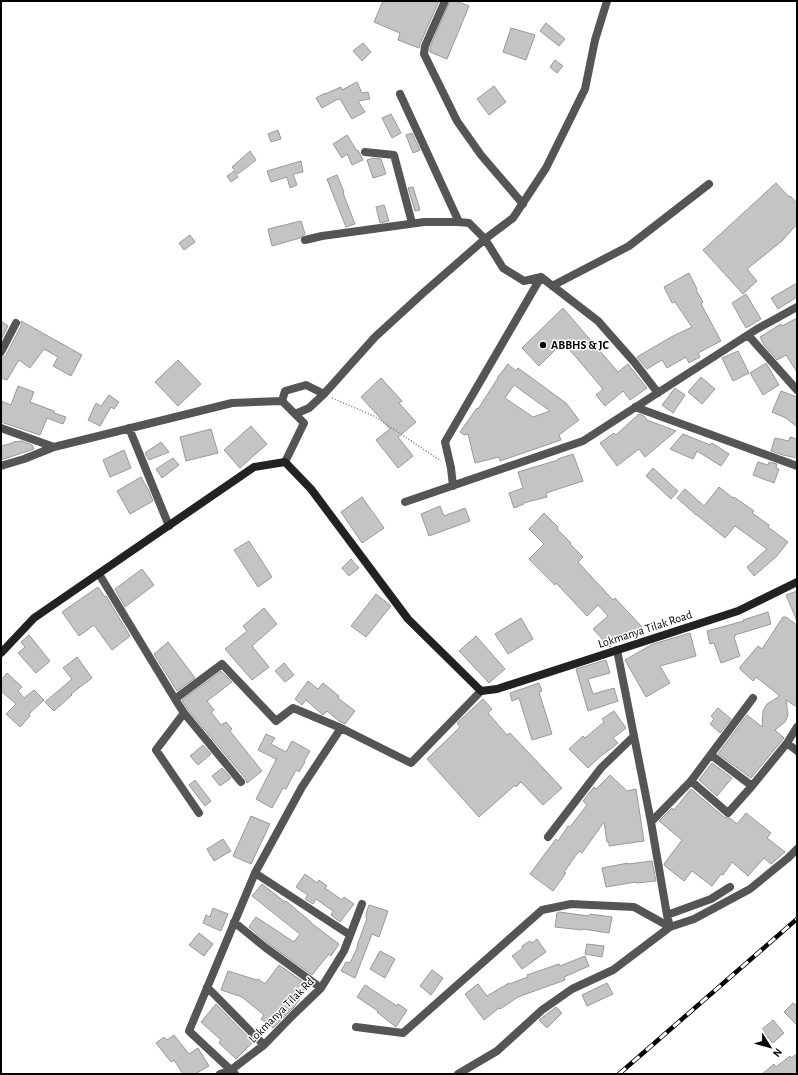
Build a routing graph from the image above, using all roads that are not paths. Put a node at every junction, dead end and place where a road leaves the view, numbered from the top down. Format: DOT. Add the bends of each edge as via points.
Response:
graph roads {
  1 [pos="445,1"];
  2 [pos="607,1"];
  3 [pos="400,94"];
  4 [pos="365,152"];
  5 [pos="708,184"];
  6 [pos="522,204"];
  7 [pos="459,222"];
  8 [pos="412,223"];
  9 [pos="485,239"];
  10 [pos="305,240"];
  11 [pos="541,277"];
  12 [pos="552,286"];
  13 [pos="797,307"];
  14 [pos="16,323"];
  15 [pos="748,335"];
  16 [pos="1,352"];
  17 [pos="794,382"];
  18 [pos="797,390"];
  19 [pos="658,393"];
  20 [pos="324,394"];
  21 [pos="282,401"];
  22 [pos="635,407"];
  23 [pos="295,414"];
  24 [pos="1,428"];
  25 [pos="129,428"];
  26 [pos="54,447"];
  27 [pos="285,462"];
  28 [pos="1,466"];
  29 [pos="797,466"];
  30 [pos="453,486"];
  31 [pos="404,502"];
  32 [pos="169,526"];
  33 [pos="99,574"];
  34 [pos="797,582"];
  35 [pos="617,650"];
  36 [pos="1,653"];
  37 [pos="481,691"];
  38 [pos="753,698"];
  39 [pos="175,699"];
  40 [pos="184,713"];
  41 [pos="797,727"];
  42 [pos="341,728"];
  43 [pos="634,736"];
  44 [pos="787,743"];
  45 [pos="797,751"];
  46 [pos="711,755"];
  47 [pos="691,781"];
  48 [pos="241,782"];
  49 [pos="752,786"];
  50 [pos="200,813"];
  51 [pos="651,822"];
  52 [pos="548,837"];
  53 [pos="797,849"];
  54 [pos="255,873"];
  55 [pos="730,887"];
  56 [pos="362,904"];
  57 [pos="667,915"];
  58 [pos="234,922"];
  59 [pos="670,927"];
  60 [pos="350,935"];
  61 [pos="207,987"];
  62 [pos="322,988"];
  63 [pos="356,1027"];
  64 [pos="264,1045"];
  65 [pos="233,1072"];
  66 [pos="220,1074"];
  67 [pos="458,1074"];
  1 -- 6 [label="street" via="425,46 424,54 457,121 481,155"];
  2 -- 6 [label="street" via="595,40 585,89 546,168"];
  3 -- 7 [label="street"];
  4 -- 8 [label="street" via="394,155"];
  5 -- 12 [label="street" via="629,246"];
  6 -- 9 [label="street" via="513,218"];
  7 -- 8 [label="street"];
  7 -- 9 [label="street" via="469,223"];
  8 -- 10 [label="street"];
  9 -- 11 [label="street" via="503,268 524,281"];
  9 -- 20 [label="street" via="375,337"];
  11 -- 12 [label="street"];
  11 -- 30 [label="street" via="445,442"];
  12 -- 19 [label="street" via="598,321"];
  13 -- 15 [label="street"];
  14 -- 16 [label="street"];
  15 -- 17 [label="street"];
  15 -- 19 [label="street"];
  17 -- 18 [label="street"];
  19 -- 22 [label="street"];
  20 -- 21 [label="street" via="306,385 285,391"];
  20 -- 23 [label="street" via="309,408"];
  21 -- 23 [label="street"];
  21 -- 25 [label="street" via="232,403"];
  22 -- 29 [label="street"];
  22 -- 30 [label="street" via="583,441"];
  23 -- 27 [label="street" via="304,423"];
  24 -- 26 [label="street"];
  25 -- 26 [label="street"];
  25 -- 32 [label="street"];
  26 -- 28 [label="street"];
  27 -- 32 [label="main road" via="254,467"];
  27 -- 37 [label="main road" via="311,489 408,619"];
  30 -- 31 [label="street"];
  32 -- 33 [label="main road"];
  33 -- 36 [label="main road" via="34,618"];
  33 -- 39 [label="street"];
  34 -- 35 [label="main road, Lokmanya Tilak Road" via="738,611"];
  35 -- 37 [label="main road, Lokmanya Tilak Road" via="496,689"];
  35 -- 43 [label="street"];
  37 -- 42 [label="street" via="411,763"];
  38 -- 46 [label="street"];
  39 -- 40 [label="street"];
  39 -- 42 [label="street" via="222,664 276,722 293,708"];
  40 -- 48 [label="street"];
  40 -- 50 [label="street" via="156,750"];
  41 -- 44 [label="street"];
  42 -- 54 [label="street" via="302,787"];
  43 -- 51 [label="street"];
  43 -- 52 [label="street" via="601,768"];
  44 -- 45 [label="street"];
  44 -- 49 [label="street"];
  46 -- 47 [label="street"];
  46 -- 49 [label="street"];
  47 -- 49 [label="street" via="728,813"];
  47 -- 51 [label="street"];
  51 -- 57 [label="street"];
  53 -- 59 [label="street" via="750,889 694,918"];
  54 -- 58 [label="street"];
  54 -- 60 [label="street"];
  55 -- 57 [label="street" via="711,899"];
  56 -- 60 [label="street, Lokmanya Tilak Rd"];
  57 -- 59 [label="street"];
  58 -- 61 [label="street"];
  58 -- 62 [label="street"];
  59 -- 63 [label="street" via="634,906 571,904 542,910 403,1033"];
  59 -- 67 [label="street" via="613,970 572,989 542,1010 497,1051"];
  60 -- 62 [label="street, Lokmanya Tilak Rd" via="344,952"];
  61 -- 64 [label="street"];
  61 -- 65 [label="street" via="189,1031"];
  62 -- 64 [label="street, Lokmanya Tilak Rd"];
  64 -- 65 [label="street, Lokmanya Tilak Rd"];
  65 -- 66 [label="street, Lokmanya Tilak Rd"];
}
